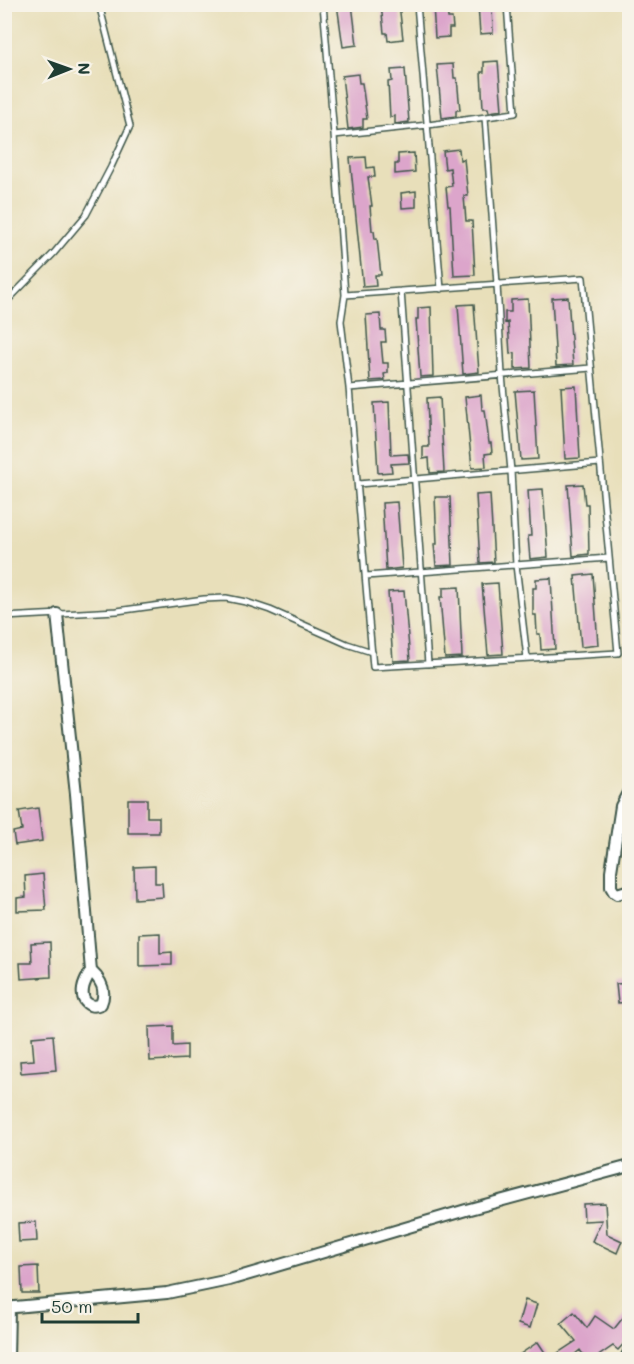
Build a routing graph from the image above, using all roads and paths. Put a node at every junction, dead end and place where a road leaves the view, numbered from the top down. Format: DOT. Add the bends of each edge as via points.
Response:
graph roads {
  1 [pos="99,4"];
  2 [pos="323,4"];
  3 [pos="417,4"];
  4 [pos="507,4"];
  5 [pos="485,117"];
  6 [pos="428,125"];
  7 [pos="334,135"];
  8 [pos="497,284"];
  9 [pos="441,289"];
  10 [pos="401,291"];
  11 [pos="345,295"];
  12 [pos="4,301"];
  13 [pos="591,368"];
  14 [pos="502,375"];
  15 [pos="408,383"];
  16 [pos="349,388"];
  17 [pos="600,463"];
  18 [pos="511,471"];
  19 [pos="415,479"];
  20 [pos="358,484"];
  21 [pos="609,558"];
  22 [pos="516,565"];
  23 [pos="422,572"];
  24 [pos="366,576"];
  25 [pos="57,614"];
  26 [pos="4,617"];
  27 [pos="372,652"];
  28 [pos="527,658"];
  29 [pos="428,664"];
  30 [pos="629,792"];
  31 [pos="630,890"];
  32 [pos="91,970"];
  33 [pos="630,1166"];
  34 [pos="7,1308"];
  35 [pos="630,1350"];
  36 [pos="8,1359"];
  37 [pos="625,1359"];
  1 -- 12 [label="lane" via="130,126 86,215 54,253"];
  2 -- 7 [label="lane"];
  3 -- 6 [label="lane"];
  4 -- 5 [label="lane" via="514,113"];
  5 -- 6 [label="lane"];
  5 -- 8 [label="lane"];
  6 -- 7 [label="lane"];
  6 -- 9 [label="lane"];
  7 -- 11 [label="lane"];
  8 -- 9 [label="lane"];
  8 -- 13 [label="lane" via="583,278"];
  8 -- 14 [label="lane"];
  9 -- 10 [label="lane"];
  10 -- 11 [label="lane"];
  10 -- 15 [label="lane"];
  11 -- 16 [label="lane" via="341,321"];
  13 -- 14 [label="lane"];
  13 -- 17 [label="lane"];
  14 -- 15 [label="lane"];
  14 -- 18 [label="lane"];
  15 -- 16 [label="lane"];
  15 -- 19 [label="lane"];
  16 -- 20 [label="lane"];
  17 -- 18 [label="lane"];
  17 -- 21 [label="lane"];
  18 -- 19 [label="lane"];
  18 -- 22 [label="lane"];
  19 -- 20 [label="lane"];
  19 -- 23 [label="lane"];
  20 -- 24 [label="lane"];
  21 -- 22 [label="lane"];
  21 -- 28 [label="lane" via="618,653"];
  22 -- 23 [label="lane"];
  22 -- 28 [label="lane"];
  23 -- 24 [label="lane"];
  23 -- 29 [label="lane"];
  24 -- 27 [label="lane"];
  25 -- 26 [label="lane"];
  25 -- 27 [label="lane" via="226,598 270,610"];
  25 -- 32 [label="street"];
  27 -- 29 [label="lane" via="373,667"];
  28 -- 29 [label="lane"];
  30 -- 31 [label="street" via="621,806 611,887 617,894"];
  33 -- 34 [label="street" via="229,1280 167,1293"];
  34 -- 36 [label="street"];
  35 -- 37 [label="street"];
}
